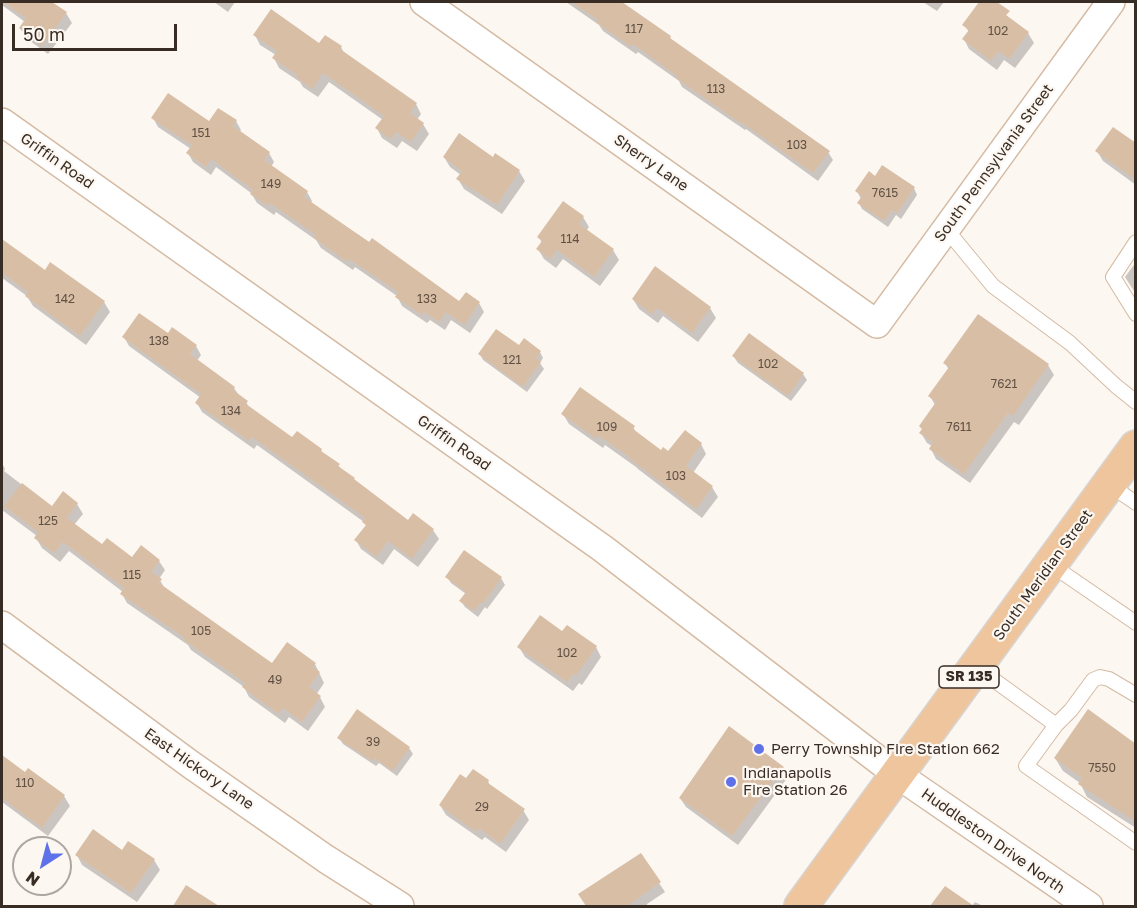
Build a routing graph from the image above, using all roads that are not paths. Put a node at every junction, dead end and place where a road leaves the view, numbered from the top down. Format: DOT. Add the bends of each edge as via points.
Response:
graph roads {
  1 [pos="424,2"];
  2 [pos="1111,2"];
  3 [pos="2,122"];
  4 [pos="946,229"];
  5 [pos="1136,242"];
  6 [pos="1136,314"];
  7 [pos="877,324"];
  8 [pos="1136,402"];
  9 [pos="1136,447"];
  10 [pos="1108,484"];
  11 [pos="1136,503"];
  12 [pos="1050,564"];
  13 [pos="1136,623"];
  14 [pos="2,625"];
  15 [pos="976,667"];
  16 [pos="1136,695"];
  17 [pos="1056,725"];
  18 [pos="898,775"];
  19 [pos="1136,843"];
  20 [pos="400,906"];
  21 [pos="801,906"];
  22 [pos="1089,906"];
  1 -- 7 [label="street, Sherry Lane"];
  2 -- 4 [label="street, South Pennsylvania Street"];
  3 -- 18 [label="street, Griffin Road" via="602,548"];
  4 -- 7 [label="street, South Pennsylvania Street"];
  4 -- 8 [label="lane" via="993,286 1070,343"];
  5 -- 6 [label="lane" via="1113,277"];
  9 -- 10 [label="main road, South Meridian Street / SR 135"];
  10 -- 11 [label="lane"];
  10 -- 12 [label="main road, South Meridian Street / SR 135"];
  12 -- 13 [label="lane"];
  12 -- 15 [label="main road, South Meridian Street / SR 135"];
  14 -- 20 [label="street, East Hickory Lane" via="190,764"];
  15 -- 17 [label="lane"];
  15 -- 18 [label="main road, South Meridian Street / SR 135"];
  16 -- 17 [label="lane" via="1100,677 1093,680"];
  17 -- 19 [label="lane" via="1026,766"];
  18 -- 21 [label="main road, South Meridian Street / SR 135"];
  18 -- 22 [label="street, Huddleston Drive North"];
}
